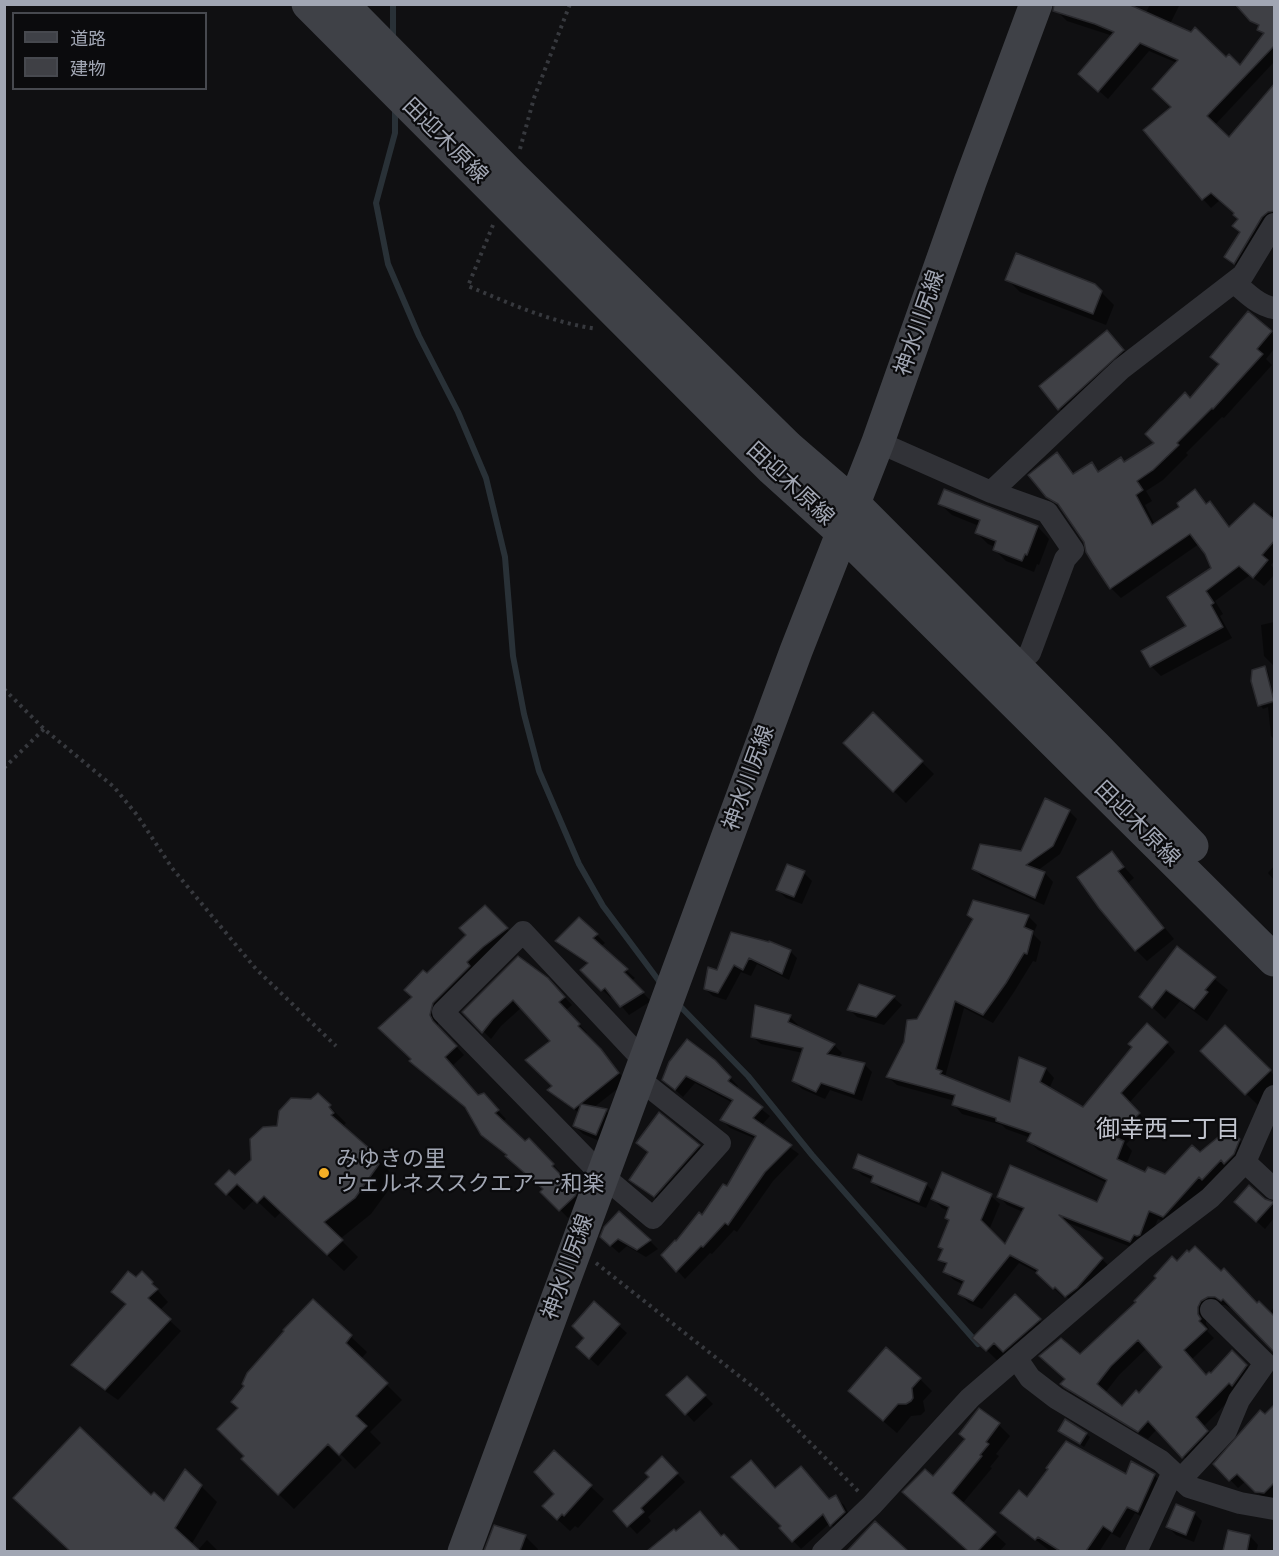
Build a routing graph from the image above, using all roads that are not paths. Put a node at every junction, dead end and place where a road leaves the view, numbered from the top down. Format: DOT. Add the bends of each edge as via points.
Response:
graph roads {
  1 [pos="308,4"];
  2 [pos="342,4"];
  3 [pos="1036,4"];
  4 [pos="418,98"];
  5 [pos="1275,224"];
  6 [pos="1234,282"];
  7 [pos="1275,308"];
  8 [pos="878,442"];
  9 [pos="991,492"];
  10 [pos="849,520"];
  11 [pos="1015,666"];
  12 [pos="1275,927"];
  13 [pos="1275,960"];
  14 [pos="641,1070"];
  15 [pos="1275,1096"];
  16 [pos="1245,1162"];
  17 [pos="602,1175"];
  18 [pos="1275,1190"];
  19 [pos="1211,1310"];
  20 [pos="1017,1359"];
  21 [pos="1177,1476"];
  22 [pos="1275,1509"];
  23 [pos="464,1551"];
  24 [pos="823,1551"];
  25 [pos="1136,1551"];
  1 -- 4 [label="main road, 田迎木原線"];
  2 -- 4 [label="main road, 田迎木原線"];
  3 -- 8 [label="main road, 神水川尻線"];
  4 -- 10 [label="main road, 田迎木原線" via="772,469"];
  5 -- 6 [label="street"];
  6 -- 7 [label="street" via="1251,297"];
  6 -- 9 [label="street" via="1121,369"];
  8 -- 9 [label="street"];
  8 -- 10 [label="main road, 神水川尻線"];
  9 -- 11 [label="street" via="1047,512 1073,550 1065,559 1030,653"];
  10 -- 11 [label="main road, 田迎木原線"];
  10 -- 13 [label="main road, 田迎木原線"];
  10 -- 14 [label="main road, 神水川尻線" via="796,651"];
  11 -- 12 [label="main road, 田迎木原線"];
  14 -- 17 [label="main road, 神水川尻線"];
  14 -- 17 [label="street" via="720,1143 654,1218"];
  14 -- 17 [label="street" via="523,932 443,1012"];
  15 -- 16 [label="street"];
  16 -- 18 [label="street"];
  16 -- 20 [label="street" via="1210,1198 1143,1249"];
  17 -- 23 [label="main road, 神水川尻線"];
  19 -- 21 [label="street" via="1265,1363 1239,1400 1226,1431"];
  20 -- 21 [label="street" via="1030,1378 1056,1398 1161,1461"];
  20 -- 24 [label="street" via="970,1398 872,1505"];
  21 -- 22 [label="street" via="1189,1487"];
  21 -- 25 [label="street"];
}
